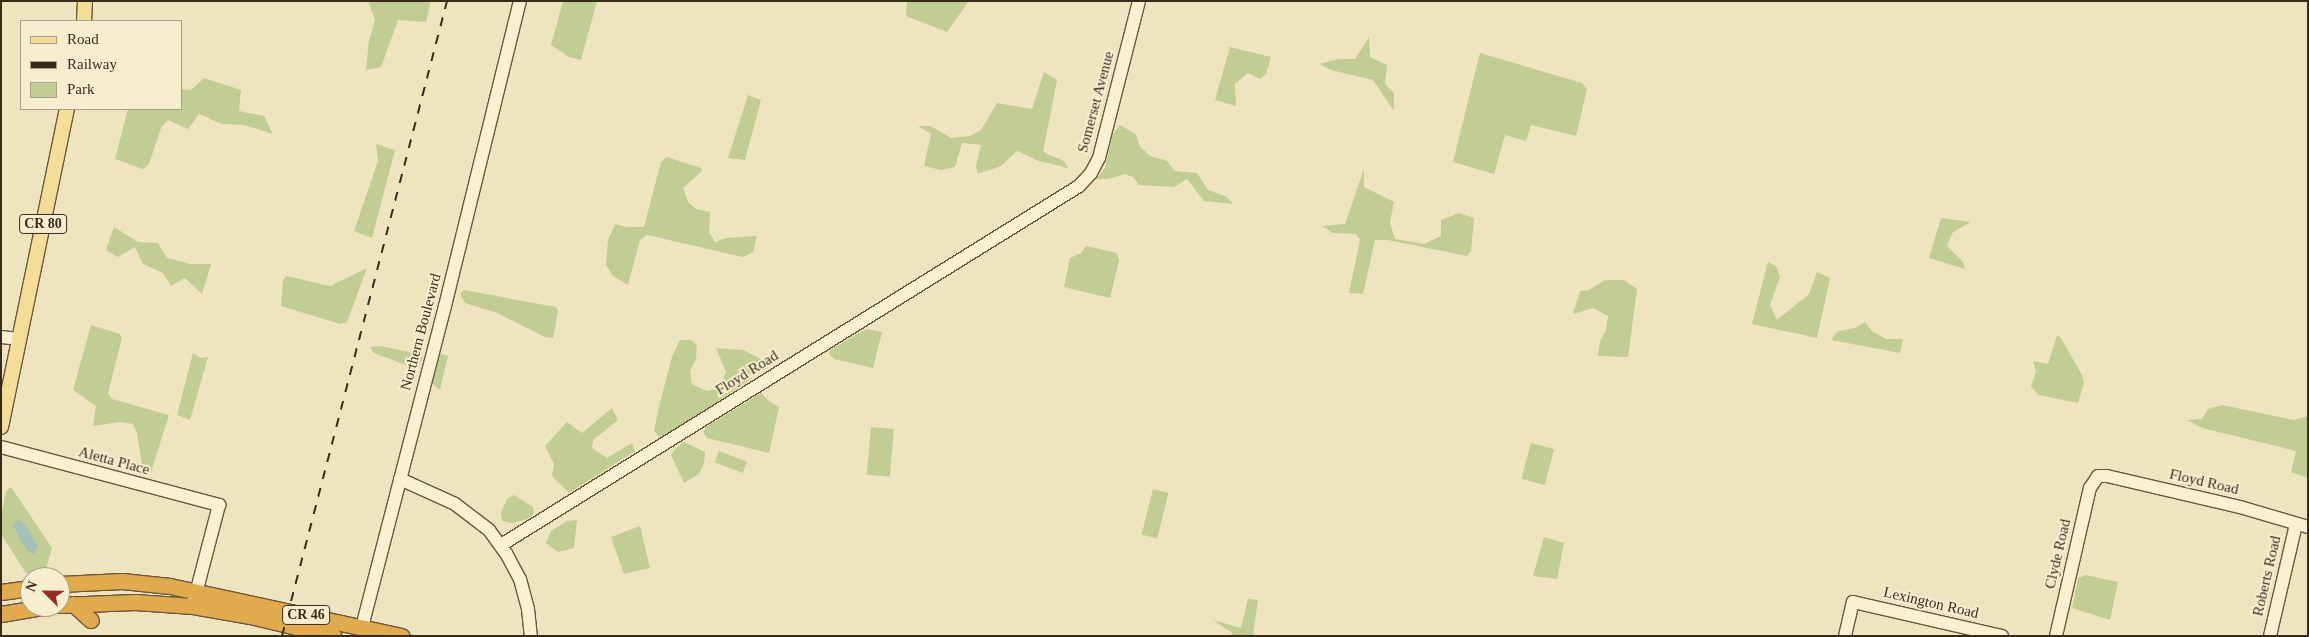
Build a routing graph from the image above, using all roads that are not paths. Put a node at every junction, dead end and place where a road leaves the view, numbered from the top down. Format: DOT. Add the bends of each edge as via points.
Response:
graph roads {
  1 [pos="85,1"];
  2 [pos="520,1"];
  3 [pos="1139,1"];
  4 [pos="84,20"];
  5 [pos="67,110"];
  6 [pos="1012,229"];
  7 [pos="1,337"];
  8 [pos="20,339"];
  9 [pos="1,427"];
  10 [pos="1,447"];
  11 [pos="400,478"];
  12 [pos="2093,480"];
  13 [pos="2302,525"];
  14 [pos="530,528"];
  15 [pos="501,546"];
  16 [pos="516,571"];
  17 [pos="70,584"];
  18 [pos="20,589"];
  19 [pos="197,590"];
  20 [pos="1,592"];
  21 [pos="70,605"];
  22 [pos="193,606"];
  23 [pos="70,607"];
  24 [pos="20,611"];
  25 [pos="1,614"];
  26 [pos="91,620"];
  27 [pos="362,627"];
  28 [pos="334,636"];
  29 [pos="402,636"];
  30 [pos="531,636"];
  31 [pos="1845,636"];
  32 [pos="2002,636"];
  33 [pos="2056,636"];
  34 [pos="2270,636"];
  1 -- 4 [label="main road"];
  2 -- 11 [label="street, Northern Boulevard"];
  3 -- 6 [label="street, Somerset Avenue" via="1094,168 1074,190"];
  5 -- 8 [label="main road, CR 80"];
  6 -- 14 [label="street, Floyd Road"];
  7 -- 8 [label="street"];
  8 -- 9 [label="main road, CR 80"];
  10 -- 19 [label="street, Aletta Place" via="219,505"];
  11 -- 15 [label="street" via="463,508 489,530"];
  11 -- 27 [label="street, Northern Boulevard"];
  12 -- 13 [label="street, Floyd Road" via="2107,476"];
  12 -- 33 [label="street, Clyde Road"];
  13 -- 34 [label="street, Roberts Road"];
  14 -- 15 [label="street, Floyd Road"];
  14 -- 16 [label="street" via="516,547"];
  15 -- 16 [label="street"];
  16 -- 30 [label="street" via="526,599"];
  17 -- 19 [label="highway, CR 46" via="136,582"];
  18 -- 20 [label="highway"];
  19 -- 22 [label="street"];
  19 -- 27 [label="highway, CR 46"];
  21 -- 22 [label="highway, CR 46" via="135,602"];
  22 -- 28 [label="highway, CR 46"];
  23 -- 26 [label="highway"];
  24 -- 25 [label="highway"];
  27 -- 29 [label="highway, CR 46"];
  31 -- 32 [label="street, Lexington Road" via="1853,602"];
}
